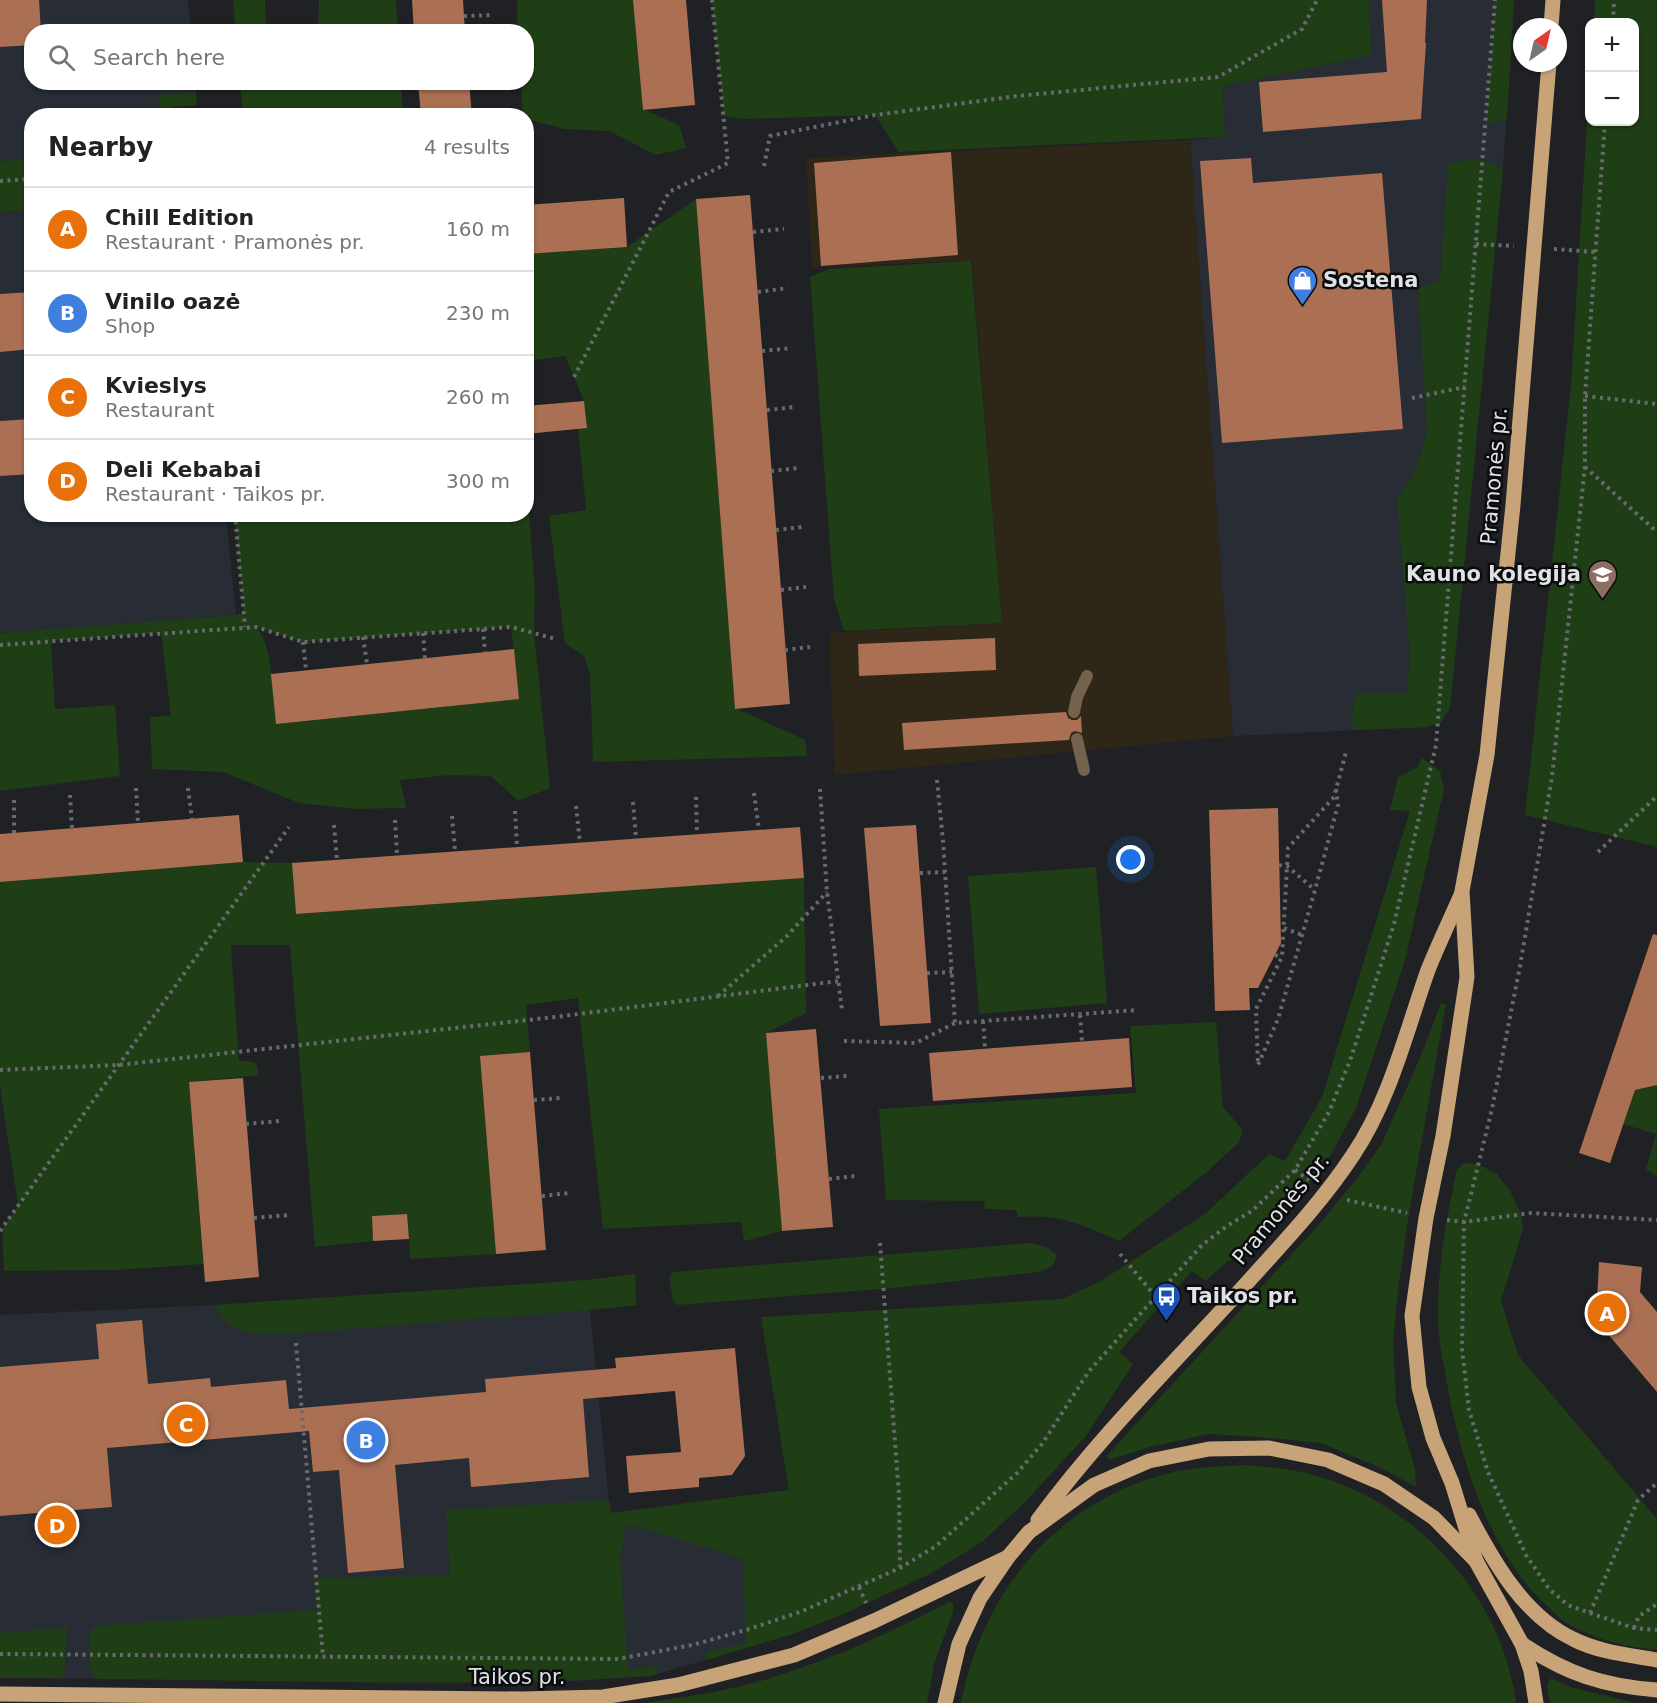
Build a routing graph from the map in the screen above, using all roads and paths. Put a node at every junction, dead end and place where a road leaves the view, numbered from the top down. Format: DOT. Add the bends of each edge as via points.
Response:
graph roads {
  1 [pos="712,0"];
  2 [pos="1317,0"];
  3 [pos="1495,0"];
  4 [pos="1553,0"];
  5 [pos="1614,0"];
  6 [pos="493,15"];
  7 [pos="464,16"];
  8 [pos="1552,18"];
  9 [pos="1613,18"];
  10 [pos="1548,72"];
  11 [pos="1605,126"];
  12 [pos="764,166"];
  13 [pos="24,180"];
  14 [pos="0,181"];
  15 [pos="784,229"];
  16 [pos="753,232"];
  17 [pos="788,288"];
  18 [pos="758,292"];
  19 [pos="792,348"];
  20 [pos="762,351"];
  21 [pos="574,377"];
  22 [pos="1465,387"];
  23 [pos="1585,396"];
  24 [pos="1412,398"];
  25 [pos="1657,404"];
  26 [pos="795,407"];
  27 [pos="767,410"];
  28 [pos="1585,466"];
  29 [pos="799,468"];
  30 [pos="771,471"];
  31 [pos="236,522"];
  32 [pos="802,527"];
  33 [pos="776,530"];
  34 [pos="1657,532"];
  35 [pos="806,587"];
  36 [pos="781,590"];
  37 [pos="245,627"];
  38 [pos="483,629"];
  39 [pos="423,633"];
  40 [pos="363,637"];
  41 [pos="556,639"];
  42 [pos="303,642"];
  43 [pos="0,645"];
  44 [pos="810,647"];
  45 [pos="785,650"];
  46 [pos="485,652"];
  47 [pos="425,658"];
  48 [pos="367,664"];
  49 [pos="306,670"];
  50 [pos="1087,676"];
  51 [pos="1074,712"];
  52 [pos="1077,739"];
  53 [pos="1346,752"];
  54 [pos="1084,770"];
  55 [pos="937,780"];
  56 [pos="136,788"];
  57 [pos="188,788"];
  58 [pos="820,789"];
  59 [pos="1336,789"];
  60 [pos="754,793"];
  61 [pos="70,795"];
  62 [pos="1657,796"];
  63 [pos="696,797"];
  64 [pos="14,800"];
  65 [pos="633,802"];
  66 [pos="576,806"];
  67 [pos="515,811"];
  68 [pos="452,816"];
  69 [pos="192,819"];
  70 [pos="395,820"];
  71 [pos="138,823"];
  72 [pos="334,825"];
  73 [pos="289,827"];
  74 [pos="72,828"];
  75 [pos="759,830"];
  76 [pos="14,833"];
  77 [pos="697,834"];
  78 [pos="636,838"];
  79 [pos="580,843"];
  80 [pos="517,847"];
  81 [pos="455,851"];
  82 [pos="1598,852"];
  83 [pos="397,855"];
  84 [pos="337,860"];
  85 [pos="1279,865"];
  86 [pos="1287,867"];
  87 [pos="945,872"];
  88 [pos="920,873"];
  89 [pos="1315,890"];
  90 [pos="1462,891"];
  91 [pos="827,892"];
  92 [pos="1284,928"];
  93 [pos="1302,935"];
  94 [pos="1275,955"];
  95 [pos="1282,957"];
  96 [pos="952,972"];
  97 [pos="927,973"];
  98 [pos="839,981"];
  99 [pos="718,996"];
  100 [pos="842,1010"];
  101 [pos="1137,1011"];
  102 [pos="1080,1015"];
  103 [pos="983,1021"];
  104 [pos="955,1023"];
  105 [pos="844,1041"];
  106 [pos="1082,1042"];
  107 [pos="985,1048"];
  108 [pos="118,1065"];
  109 [pos="0,1070"];
  110 [pos="847,1076"];
  111 [pos="820,1078"];
  112 [pos="561,1098"];
  113 [pos="534,1100"];
  114 [pos="279,1122"];
  115 [pos="246,1124"];
  116 [pos="1295,1170"];
  117 [pos="855,1176"];
  118 [pos="829,1179"];
  119 [pos="569,1193"];
  120 [pos="1326,1193"];
  121 [pos="542,1196"];
  122 [pos="289,1215"];
  123 [pos="254,1218"];
  124 [pos="1426,1218"];
  125 [pos="1657,1220"];
  126 [pos="1464,1222"];
  127 [pos="0,1231"];
  128 [pos="880,1243"];
  129 [pos="1120,1254"];
  130 [pos="1155,1296"];
  131 [pos="297,1343"];
  132 [pos="1452,1483"];
  133 [pos="1657,1483"];
  134 [pos="1029,1532"];
  135 [pos="1008,1557"];
  136 [pos="1476,1562"];
  137 [pos="900,1568"];
  138 [pos="1657,1604"];
  139 [pos="1590,1613"];
  140 [pos="1634,1628"];
  141 [pos="1657,1630"];
  142 [pos="1522,1644"];
  143 [pos="0,1654"];
  144 [pos="323,1657"];
  145 [pos="1657,1660"];
  146 [pos="1657,1690"];
  147 [pos="0,1694"];
  148 [pos="310,1700"];
  149 [pos="945,1703"];
  150 [pos="1536,1703"];
  1 -- 21 [label="path" via="728,163 669,192"];
  2 -- 12 [label="path" via="1302,29 1218,77 1017,96 875,115 770,136"];
  3 -- 22 [label="path"];
  4 -- 8 [label="main road"];
  5 -- 9 [label="path"];
  6 -- 7 [label="path"];
  10 -- 90 [label="main road, Pramonės pr." via="1513,505 1487,755"];
  11 -- 23 [label="path"];
  13 -- 14 [label="path"];
  15 -- 16 [label="path"];
  17 -- 18 [label="path"];
  19 -- 20 [label="path"];
  22 -- 24 [label="path"];
  22 -- 116 [label="path" via="1436,745 1394,924 1351,1058 1329,1112"];
  23 -- 25 [label="path"];
  23 -- 28 [label="path"];
  26 -- 27 [label="path"];
  28 -- 34 [label="path"];
  28 -- 126 [label="path" via="1545,825 1496,1087"];
  29 -- 30 [label="path"];
  31 -- 37 [label="path"];
  32 -- 33 [label="path"];
  35 -- 36 [label="path"];
  37 -- 42 [label="path"];
  37 -- 43 [label="path"];
  38 -- 39 [label="path"];
  38 -- 41 [label="path" via="512,627"];
  38 -- 46 [label="path"];
  39 -- 40 [label="path"];
  39 -- 47 [label="path"];
  40 -- 42 [label="path"];
  40 -- 48 [label="path"];
  42 -- 49 [label="path"];
  44 -- 45 [label="path"];
  50 -- 51 [label="lane"];
  52 -- 54 [label="lane"];
  53 -- 59 [label="path"];
  55 -- 87 [label="path"];
  56 -- 71 [label="path"];
  57 -- 69 [label="path"];
  58 -- 91 [label="path"];
  59 -- 86 [label="path" via="1334,797 1288,848"];
  59 -- 89 [label="path" via="1338,805"];
  60 -- 75 [label="path"];
  61 -- 74 [label="path"];
  62 -- 82 [label="path"];
  63 -- 77 [label="path"];
  64 -- 76 [label="path"];
  65 -- 78 [label="path"];
  66 -- 79 [label="path"];
  67 -- 80 [label="path"];
  68 -- 81 [label="path"];
  70 -- 83 [label="path"];
  72 -- 84 [label="path"];
  73 -- 108 [label="path"];
  85 -- 86 [label="path"];
  86 -- 89 [label="path"];
  86 -- 92 [label="path"];
  87 -- 88 [label="path"];
  87 -- 96 [label="path"];
  89 -- 93 [label="path"];
  90 -- 120 [label="main road, Pramonės pr." via="1376,1118"];
  90 -- 124 [label="main road, Pramonės pr." via="1467,977 1443,1136"];
  91 -- 98 [label="path"];
  91 -- 99 [label="path" via="786,937"];
  92 -- 93 [label="path"];
  92 -- 95 [label="path"];
  93 -- 95 [label="path" via="1278,1020 1258,1065 1256,1009"];
  94 -- 95 [label="path"];
  96 -- 97 [label="path"];
  96 -- 104 [label="path"];
  98 -- 99 [label="path"];
  98 -- 100 [label="path"];
  99 -- 108 [label="path"];
  101 -- 102 [label="path"];
  102 -- 103 [label="path"];
  102 -- 106 [label="path"];
  103 -- 104 [label="path"];
  103 -- 107 [label="path"];
  104 -- 105 [label="path" via="916,1043"];
  108 -- 109 [label="path"];
  108 -- 127 [label="path"];
  110 -- 111 [label="path"];
  112 -- 113 [label="path"];
  114 -- 115 [label="path"];
  116 -- 120 [label="path"];
  116 -- 130 [label="path" via="1251,1211 1202,1245"];
  117 -- 118 [label="path"];
  119 -- 121 [label="path"];
  120 -- 124 [label="path"];
  120 -- 134 [label="main road, Pramonės pr." via="1095,1448"];
  122 -- 123 [label="path"];
  124 -- 126 [label="path"];
  124 -- 132 [label="main road, Pramonės pr." via="1412,1316 1419,1387 1433,1438"];
  125 -- 126 [label="path" via="1531,1213"];
  126 -- 139 [label="path" via="1462,1349 1469,1410 1488,1472 1526,1555 1549,1589 1568,1605"];
  128 -- 137 [label="path" via="899,1495"];
  129 -- 130 [label="path"];
  130 -- 137 [label="path" via="1089,1371 1042,1444 1016,1474 936,1546"];
  131 -- 144 [label="path"];
  132 -- 136 [label="main road, Pramonės pr."];
  132 -- 145 [label="main road" via="1485,1547 1525,1603 1556,1630 1597,1648"];
  133 -- 139 [label="path" via="1638,1500"];
  134 -- 135 [label="main road"];
  134 -- 136 [label="main road" via="1094,1485 1149,1461 1209,1449 1269,1449 1328,1460 1384,1484 1434,1518"];
  135 -- 148 [label="main road, Taikos pr." via="794,1655 678,1685 603,1697"];
  135 -- 149 [label="main road" via="980,1598 959,1644"];
  136 -- 142 [label="main road"];
  137 -- 144 [label="path" via="800,1612 746,1630 618,1659"];
  138 -- 140 [label="path" via="1639,1616"];
  139 -- 140 [label="path"];
  140 -- 141 [label="path"];
  142 -- 146 [label="main road" via="1582,1677 1625,1688"];
  142 -- 150 [label="main road"];
  143 -- 144 [label="path"];
  147 -- 148 [label="main road, Taikos pr."];
}
